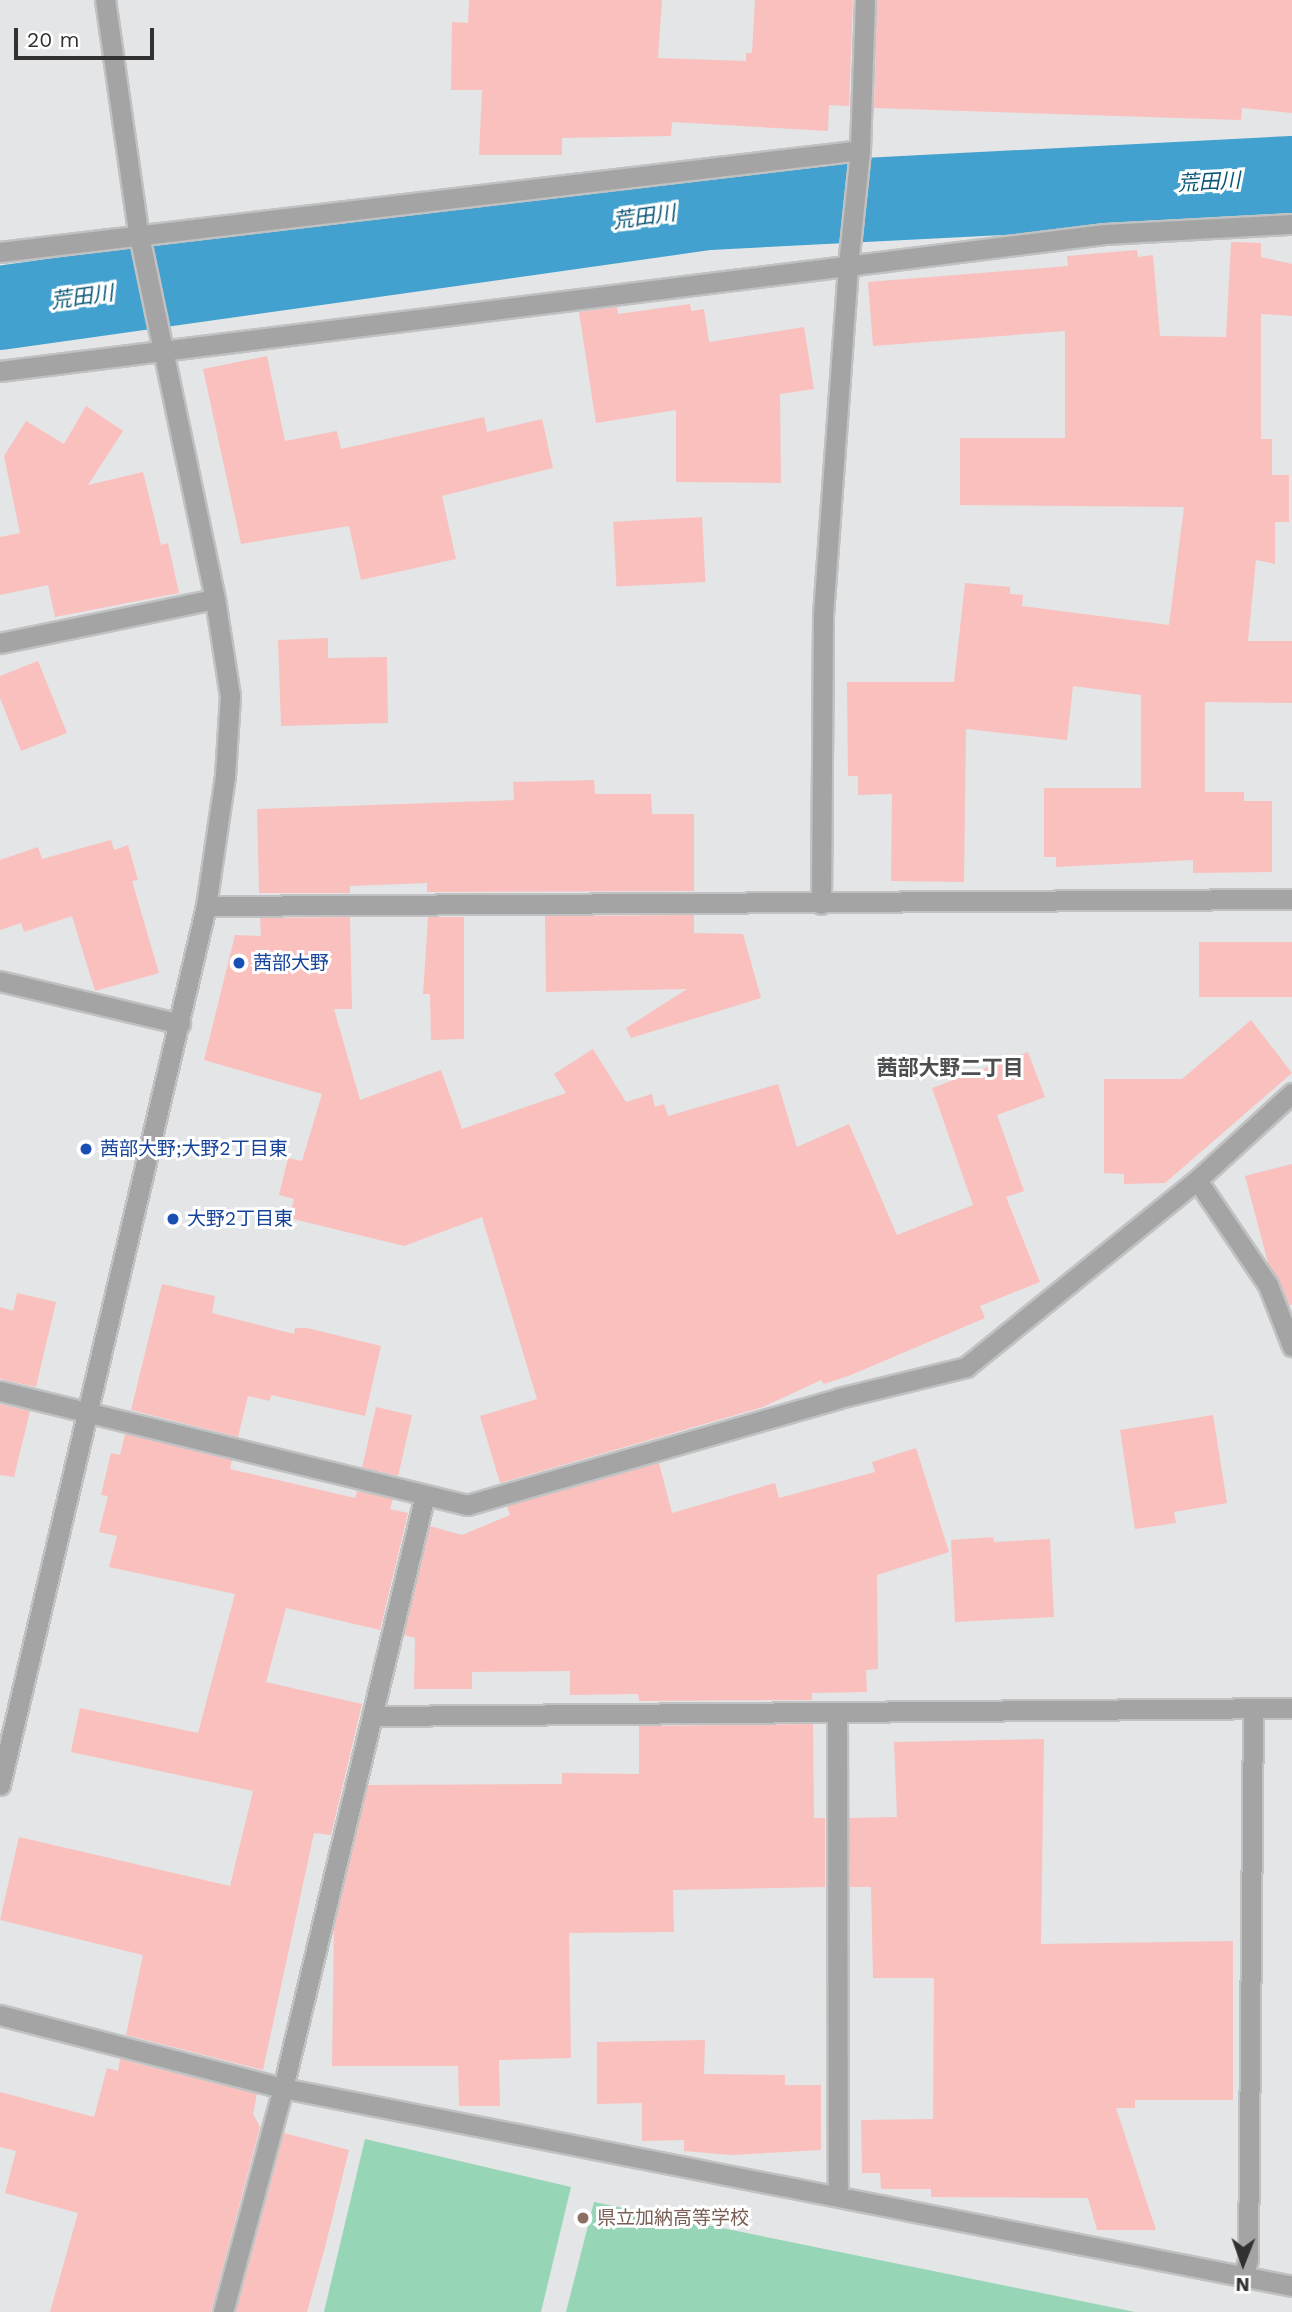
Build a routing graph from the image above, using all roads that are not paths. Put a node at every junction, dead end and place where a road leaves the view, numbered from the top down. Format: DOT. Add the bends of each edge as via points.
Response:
graph roads {
  1 [pos="105,0"];
  2 [pos="865,0"];
  3 [pos="860,150"];
  4 [pos="1292,224"];
  5 [pos="138,231"];
  6 [pos="0,252"];
  7 [pos="848,265"];
  8 [pos="163,351"];
  9 [pos="0,371"];
  10 [pos="215,599"];
  11 [pos="0,643"];
  12 [pos="1292,899"];
  13 [pos="821,904"];
  14 [pos="206,905"];
  15 [pos="0,981"];
  16 [pos="180,1024"];
  17 [pos="1292,1093"];
  18 [pos="1197,1180"];
  19 [pos="1292,1346"];
  20 [pos="0,1391"];
  21 [pos="91,1412"];
  22 [pos="424,1499"];
  23 [pos="1253,1709"];
  24 [pos="1292,1709"];
  25 [pos="837,1712"];
  26 [pos="374,1716"];
  27 [pos="6,1738"];
  28 [pos="0,1785"];
  29 [pos="0,2015"];
  30 [pos="283,2088"];
  31 [pos="838,2196"];
  32 [pos="1243,2277"];
  33 [pos="1292,2286"];
  34 [pos="223,2312"];
  1 -- 5 [label="street"];
  2 -- 3 [label="street"];
  3 -- 5 [label="street"];
  3 -- 7 [label="street"];
  4 -- 7 [label="street" via="1105,234"];
  5 -- 6 [label="street"];
  5 -- 8 [label="street"];
  7 -- 8 [label="street"];
  7 -- 13 [label="street" via="823,615"];
  8 -- 9 [label="street"];
  8 -- 10 [label="street"];
  10 -- 11 [label="street"];
  10 -- 14 [label="street" via="230,695 225,776"];
  12 -- 13 [label="street"];
  13 -- 14 [label="street"];
  14 -- 16 [label="street"];
  15 -- 16 [label="street"];
  16 -- 21 [label="street"];
  17 -- 18 [label="street"];
  18 -- 19 [label="street" via="1268,1285"];
  18 -- 22 [label="street" via="966,1367 839,1398 467,1505"];
  20 -- 21 [label="street"];
  21 -- 22 [label="street"];
  21 -- 27 [label="street"];
  22 -- 26 [label="street"];
  23 -- 24 [label="street"];
  23 -- 25 [label="street"];
  23 -- 32 [label="street" via="1248,2259"];
  25 -- 26 [label="street"];
  25 -- 31 [label="street"];
  26 -- 30 [label="street"];
  27 -- 28 [label="street"];
  29 -- 30 [label="street"];
  30 -- 31 [label="street"];
  30 -- 34 [label="street"];
  31 -- 32 [label="street"];
  32 -- 33 [label="street"];
}
